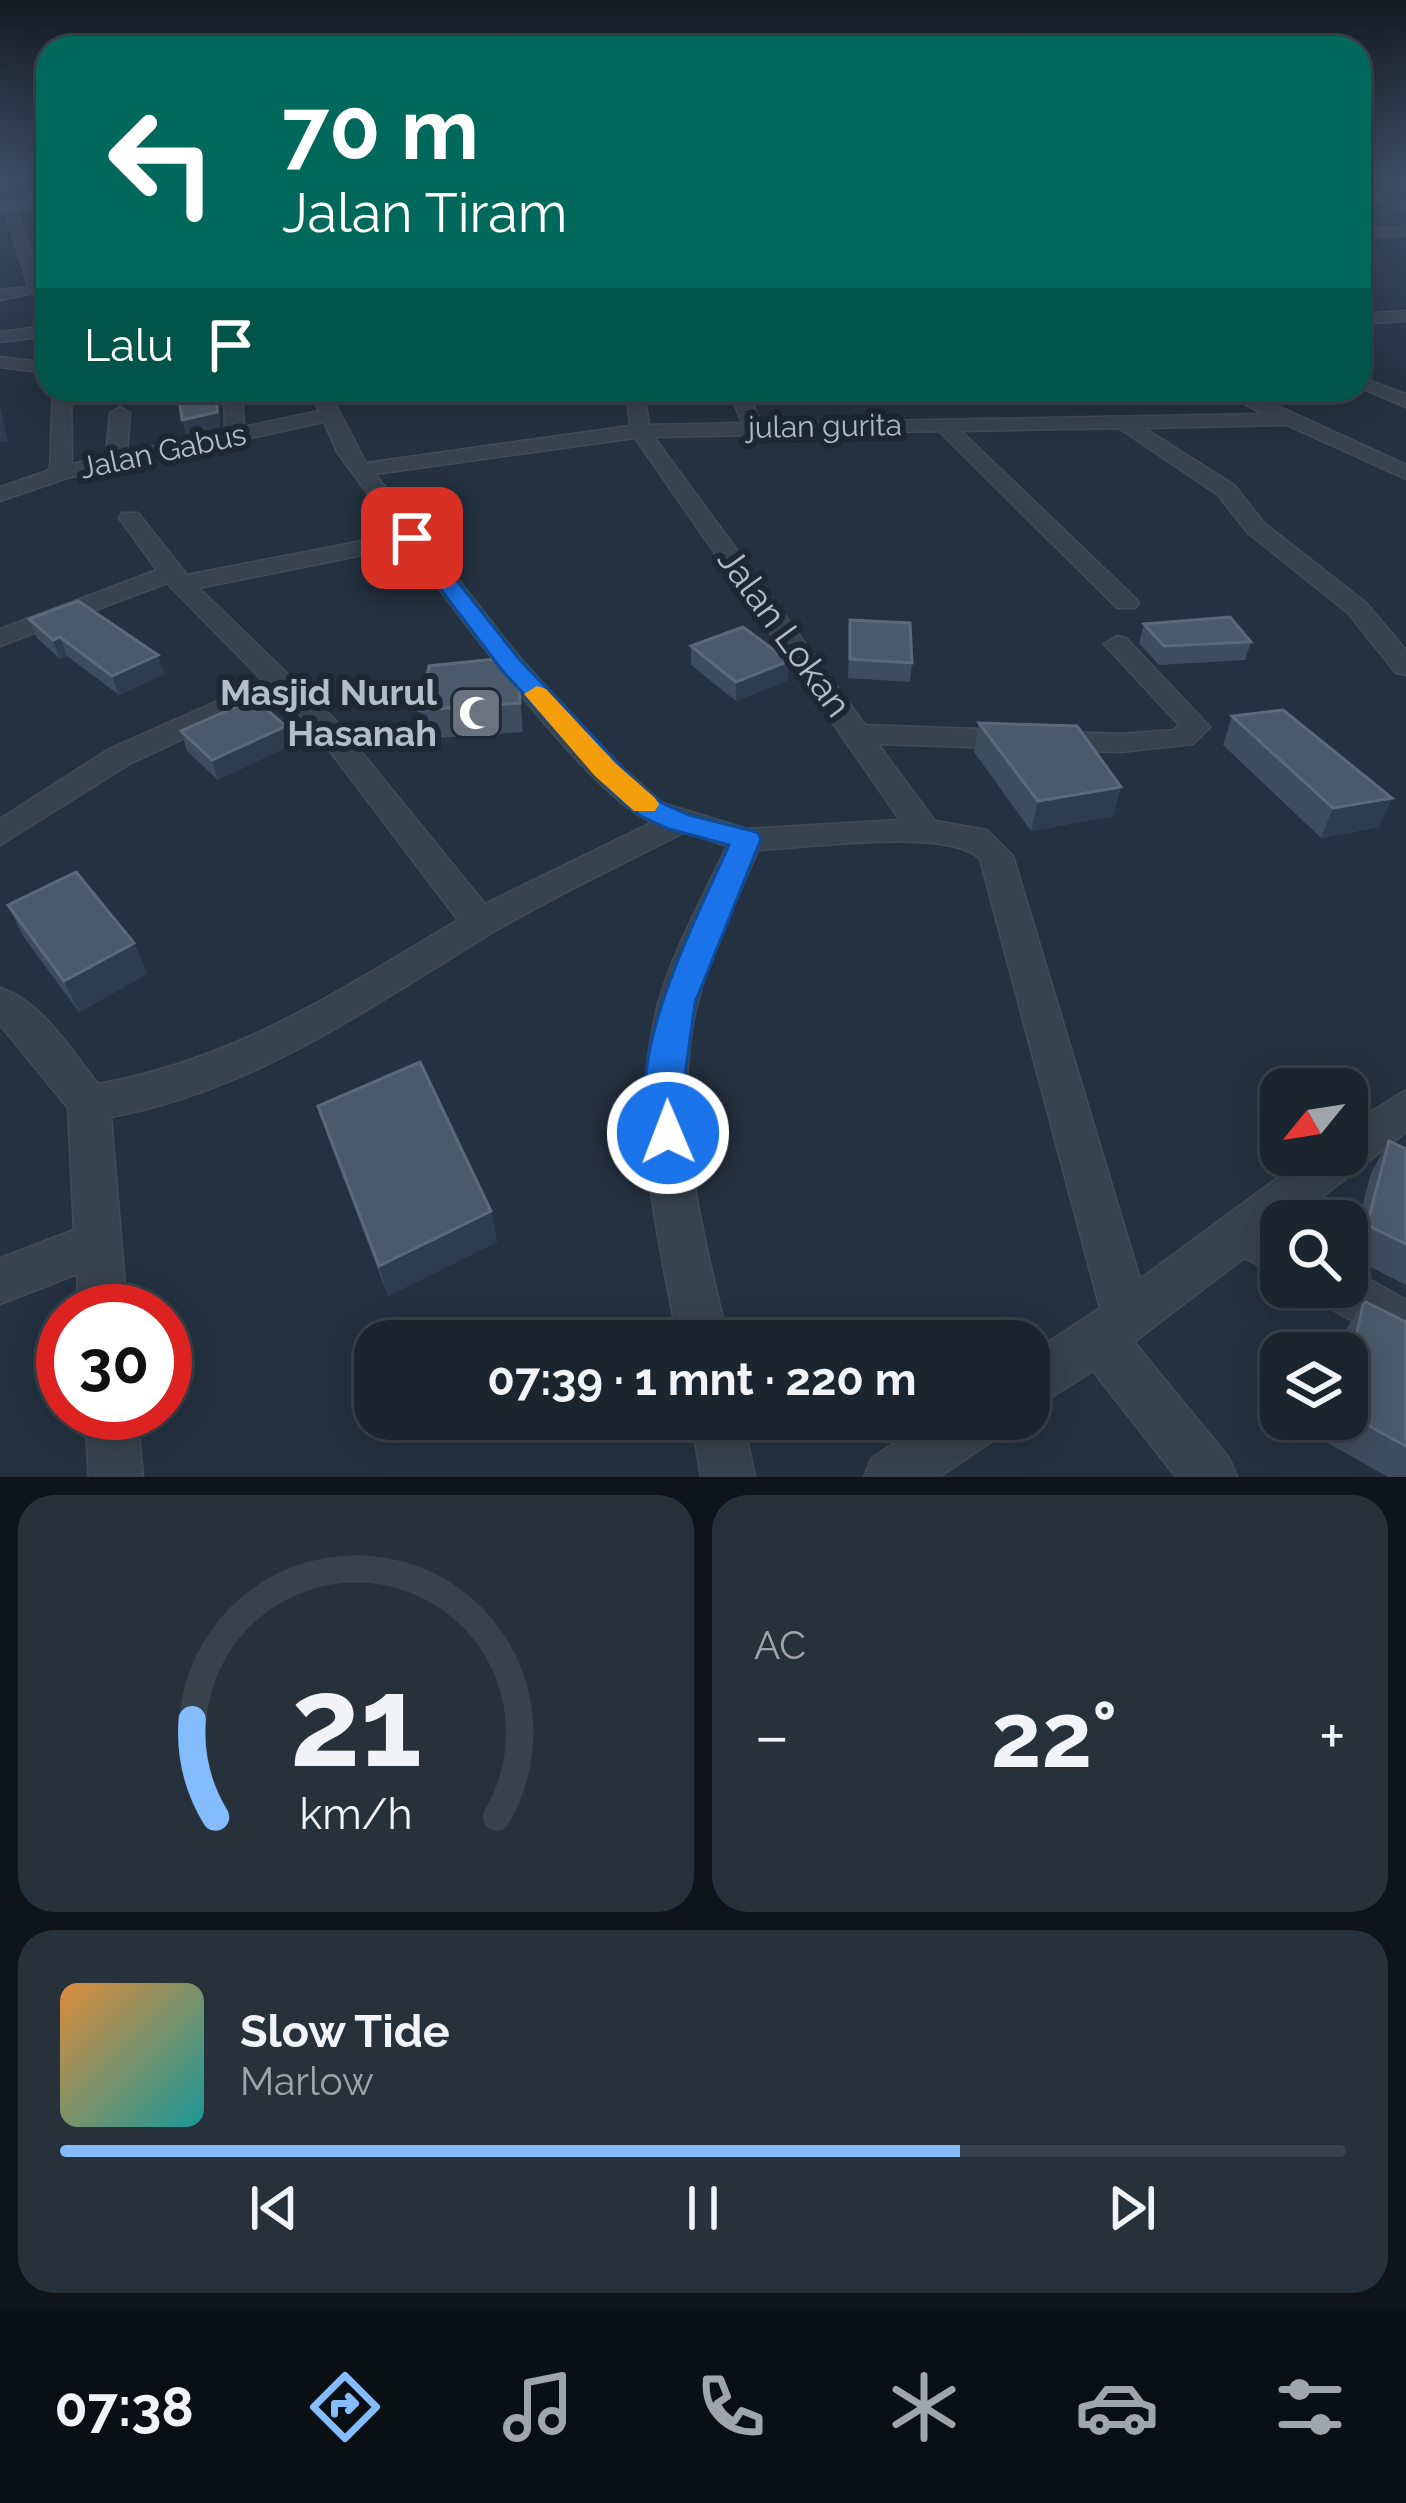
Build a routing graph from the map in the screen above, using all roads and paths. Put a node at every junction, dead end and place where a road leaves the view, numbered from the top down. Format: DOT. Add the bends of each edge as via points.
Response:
graph roads {
  1 [pos="21,251"];
  2 [pos="36,282"];
  3 [pos="36,291"];
  4 [pos="0,295"];
  5 [pos="1406,316"];
  6 [pos="1371,318"];
  7 [pos="36,332"];
  8 [pos="0,337"];
  9 [pos="0,362"];
  10 [pos="36,366"];
  11 [pos="1406,379"];
  12 [pos="1371,381"];
  13 [pos="1371,387"];
  14 [pos="1406,390"];
  15 [pos="1384,392"];
  16 [pos="1406,401"];
  17 [pos="62,402"];
  18 [pos="232,402"];
  19 [pos="636,402"];
  20 [pos="743,402"];
  21 [pos="1255,402"];
  22 [pos="324,403"];
  23 [pos="120,412"];
  24 [pos="1291,419"];
  25 [pos="944,425"];
  26 [pos="1127,425"];
  27 [pos="753,426"];
  28 [pos="640,431"];
  29 [pos="236,434"];
  30 [pos="116,461"];
  31 [pos="361,470"];
  32 [pos="61,473"];
  33 [pos="1406,473"];
  34 [pos="0,494"];
  35 [pos="130,518"];
  36 [pos="412,538"];
  37 [pos="178,578"];
  38 [pos="1126,603"];
  39 [pos="0,638"];
  40 [pos="1117,644"];
  41 [pos="1406,667"];
  42 [pos="282,682"];
  43 [pos="859,734"];
  44 [pos="680,822"];
  45 [pos="0,834"];
  46 [pos="927,834"];
  47 [pos="746,839"];
  48 [pos="479,923"];
  49 [pos="0,1003"];
  50 [pos="89,1103"];
  51 [pos="1406,1108"];
  52 [pos="1368,1137"];
  53 [pos="1324,1176"];
  54 [pos="1302,1200"];
  55 [pos="98,1243"];
  56 [pos="1260,1243"];
  57 [pos="0,1281"];
  58 [pos="102,1284"];
  59 [pos="1368,1305"];
  60 [pos="699,1320"];
  61 [pos="1406,1327"];
  62 [pos="1113,1328"];
  63 [pos="1050,1371"];
  64 [pos="113,1440"];
  65 [pos="721,1440"];
  66 [pos="946,1440"];
  67 [pos="116,1477"];
  68 [pos="728,1477"];
  69 [pos="891,1477"];
  70 [pos="1210,1477"];
  1 -- 2 [label="street" via="22,267"];
  3 -- 4 [label="street"];
  5 -- 6 [label="street"];
  7 -- 8 [label="street"];
  9 -- 10 [label="street"];
  11 -- 12 [label="street"];
  13 -- 15 [label="street"];
  14 -- 15 [label="street"];
  15 -- 16 [label="street"];
  17 -- 32 [label="street"];
  18 -- 29 [label="street"];
  19 -- 28 [label="street"];
  20 -- 27 [label="street"];
  21 -- 24 [label="street"];
  22 -- 29 [label="street, Jalan Gabus"];
  22 -- 31 [label="street"];
  23 -- 30 [label="street"];
  24 -- 26 [label="street, julan gurita"];
  24 -- 33 [label="street"];
  25 -- 26 [label="street, julan gurita"];
  25 -- 27 [label="street, julan gurita"];
  25 -- 38 [label="street"];
  26 -- 41 [label="street" via="1226,490 1256,528 1357,608"];
  27 -- 28 [label="street, julan gurita"];
  28 -- 31 [label="street, julan gurita"];
  28 -- 43 [label="street, Jalan Lokan"];
  29 -- 30 [label="street, Jalan Gabus"];
  30 -- 32 [label="street, Jalan Gabus"];
  31 -- 36 [label="street"];
  32 -- 34 [label="street, Jalan Gabus"];
  35 -- 37 [label="street"];
  36 -- 37 [label="street"];
  36 -- 44 [label="street" via="605,770 651,810"];
  37 -- 39 [label="street"];
  37 -- 42 [label="street"];
  40 -- 43 [label="street" via="1191,721 1191,732 1120,743"];
  42 -- 45 [label="street" via="120,756"];
  42 -- 48 [label="street"];
  43 -- 46 [label="street, Jalan Lokan"];
  44 -- 47 [label="street"];
  44 -- 48 [label="street"];
  46 -- 47 [label="street"];
  46 -- 62 [label="street" via="968,835 996,856"];
  47 -- 60 [label="street" via="677,1003 664,1090"];
  48 -- 50 [label="street" via="294,1040 220,1074"];
  49 -- 50 [label="street"];
  50 -- 55 [label="street"];
  51 -- 52 [label="street"];
  53 -- 54 [label="street"];
  55 -- 57 [label="street"];
  55 -- 58 [label="street"];
  56 -- 62 [label="street"];
  59 -- 61 [label="street"];
  62 -- 63 [label="street"];
  62 -- 70 [label="street"];
  64 -- 67 [label="street"];
  65 -- 68 [label="street"];
  66 -- 69 [label="street"];
}
